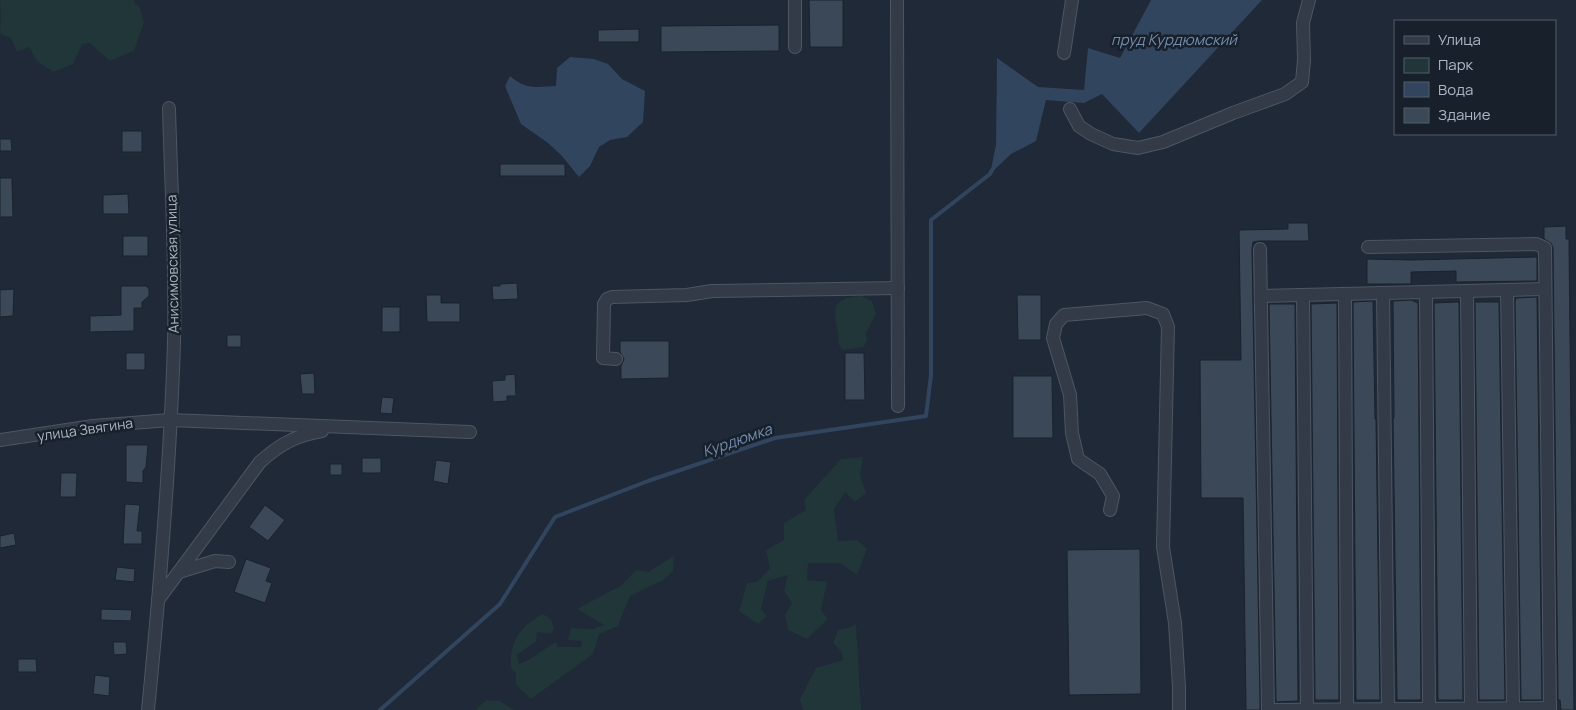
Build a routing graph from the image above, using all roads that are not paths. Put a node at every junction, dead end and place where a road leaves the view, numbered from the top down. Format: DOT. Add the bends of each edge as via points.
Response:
graph roads {
  1 [pos="795,0"];
  2 [pos="897,0"];
  3 [pos="1072,0"];
  4 [pos="1308,0"];
  5 [pos="796,47"];
  6 [pos="1064,53"];
  7 [pos="169,108"];
  8 [pos="1070,109"];
  9 [pos="1368,247"];
  10 [pos="1260,249"];
  11 [pos="898,288"];
  12 [pos="1546,289"];
  13 [pos="1507,290"];
  14 [pos="1467,291"];
  15 [pos="1426,292"];
  16 [pos="1383,293"];
  17 [pos="1345,294"];
  18 [pos="1303,295"];
  19 [pos="1261,296"];
  20 [pos="616,359"];
  21 [pos="898,406"];
  22 [pos="170,420"];
  23 [pos="347,428"];
  24 [pos="470,432"];
  25 [pos="0,440"];
  26 [pos="1110,510"];
  27 [pos="229,562"];
  28 [pos="179,572"];
  29 [pos="158,600"];
  30 [pos="1512,707"];
  31 [pos="1388,708"];
  32 [pos="1429,708"];
  33 [pos="1471,708"];
  34 [pos="1307,709"];
  35 [pos="1347,709"];
  36 [pos="1550,709"];
  37 [pos="148,710"];
  38 [pos="1178,710"];
  39 [pos="1268,710"];
  1 -- 5 [label="street"];
  2 -- 11 [label="street"];
  3 -- 6 [label="street"];
  4 -- 8 [label="street" via="1303,23 1302,82 1285,94 1163,142 1138,148 1113,144 1091,134 1079,126"];
  7 -- 22 [label="street, Анисимовская улица" via="174,296"];
  9 -- 12 [label="street" via="1536,244 1545,248"];
  10 -- 19 [label="street"];
  11 -- 20 [label="street" via="712,291 688,295 612,297 604,304 603,358"];
  11 -- 21 [label="street"];
  12 -- 13 [label="street"];
  12 -- 36 [label="street"];
  13 -- 14 [label="street"];
  13 -- 30 [label="street"];
  14 -- 15 [label="street"];
  14 -- 33 [label="street"];
  15 -- 16 [label="street"];
  15 -- 32 [label="street"];
  16 -- 17 [label="street"];
  16 -- 31 [label="street"];
  17 -- 18 [label="street"];
  17 -- 35 [label="street"];
  18 -- 19 [label="street"];
  18 -- 34 [label="street"];
  19 -- 39 [label="street"];
  22 -- 23 [label="street"];
  22 -- 25 [label="street, улица Звягина" via="93,426"];
  22 -- 29 [label="street, Анисимовская улица"];
  23 -- 24 [label="street"];
  23 -- 28 [label="street" via="316,432 276,448 260,462"];
  26 -- 38 [label="street" via="1113,496 1100,474 1078,460 1072,433 1070,395 1053,338 1056,324 1064,314 1147,308 1163,314 1168,327 1163,547 1175,622"];
  27 -- 28 [label="street" via="215,561"];
  28 -- 29 [label="street"];
  29 -- 37 [label="street, Анисимовская улица"];
  30 -- 33 [label="street"];
  30 -- 36 [label="street"];
  31 -- 32 [label="street"];
  31 -- 35 [label="street"];
  32 -- 33 [label="street"];
  34 -- 35 [label="street"];
  34 -- 39 [label="street"];
}
